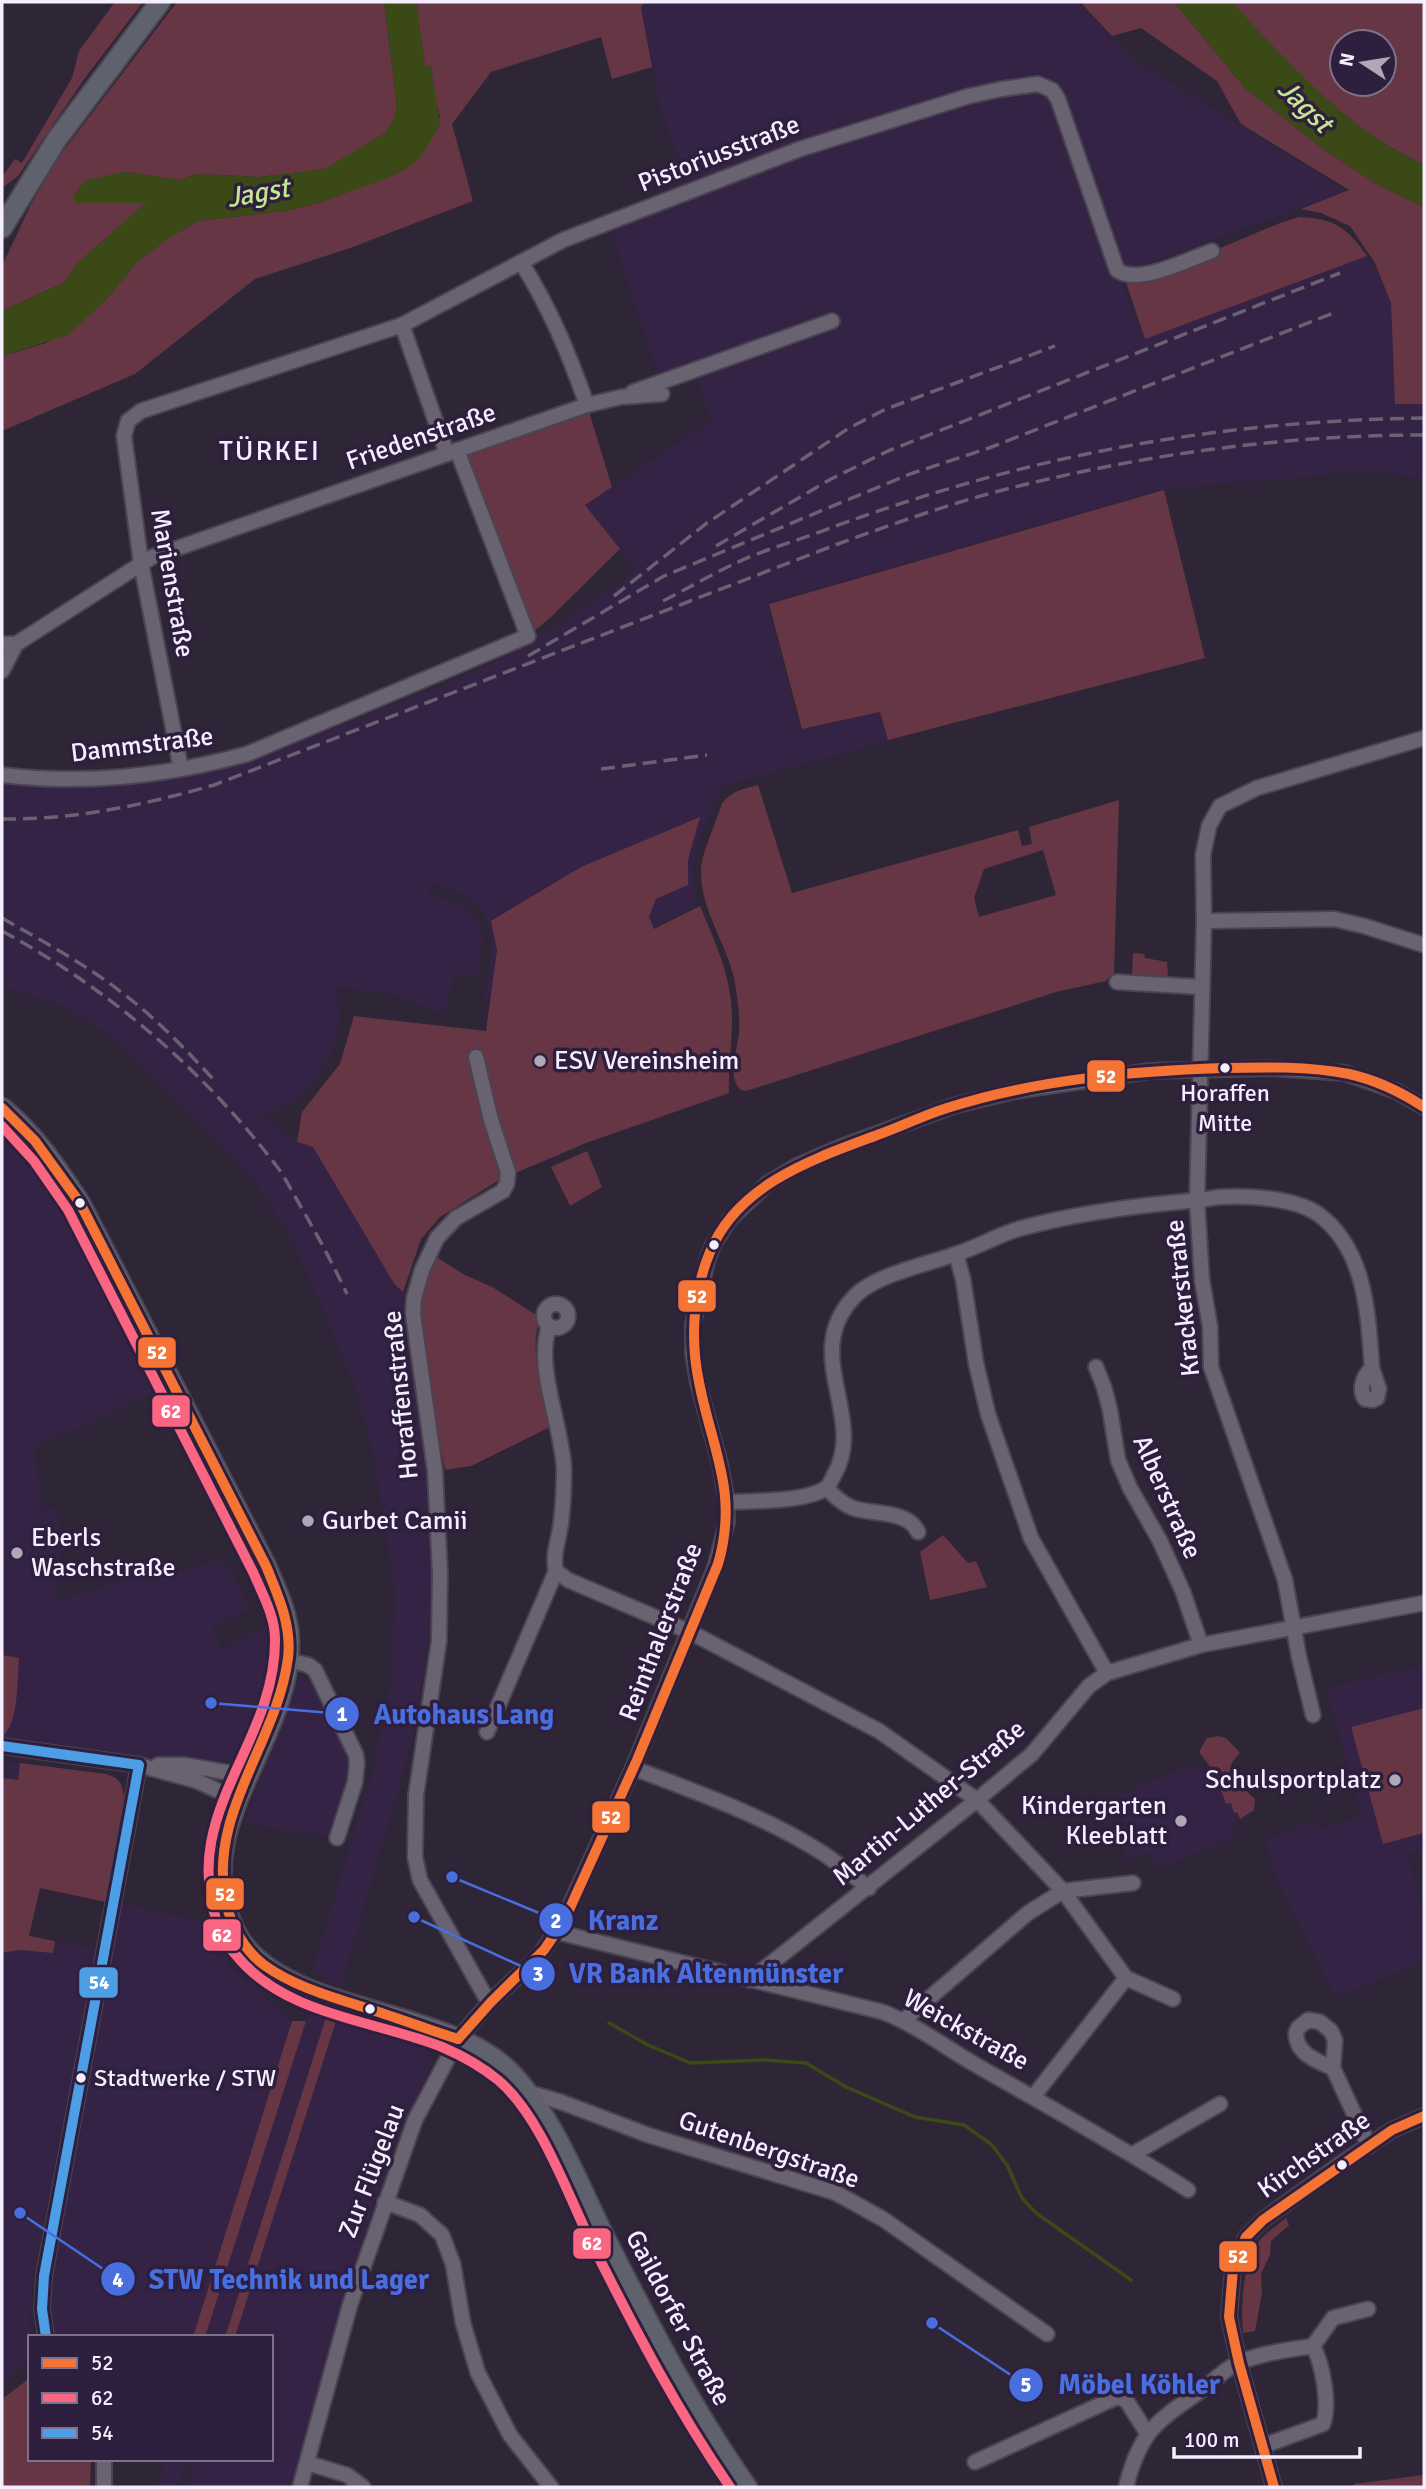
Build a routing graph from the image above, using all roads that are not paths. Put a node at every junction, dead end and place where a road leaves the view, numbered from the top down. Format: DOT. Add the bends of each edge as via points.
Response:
graph roads {
  1 [pos="160,2"];
  2 [pos="4,217"];
  3 [pos="1212,251"];
  4 [pos="521,262"];
  5 [pos="832,321"];
  6 [pos="402,325"];
  7 [pos="662,394"];
  8 [pos="621,397"];
  9 [pos="587,405"];
  10 [pos="141,411"];
  11 [pos="452,452"];
  12 [pos="141,563"];
  13 [pos="9,644"];
  14 [pos="2,671"];
  15 [pos="1424,738"];
  16 [pos="181,769"];
  17 [pos="2,775"];
  18 [pos="1204,921"];
  19 [pos="1424,945"];
  20 [pos="1117,982"];
  21 [pos="1201,987"];
  22 [pos="476,1057"];
  23 [pos="1199,1069"];
  24 [pos="1424,1107"];
  25 [pos="2,1108"];
  26 [pos="1198,1201"];
  27 [pos="956,1254"];
  28 [pos="549,1326"];
  29 [pos="1096,1367"];
  30 [pos="1372,1368"];
  31 [pos="827,1488"];
  32 [pos="727,1502"];
  33 [pos="918,1532"];
  34 [pos="556,1571"];
  35 [pos="1424,1603"];
  36 [pos="1294,1628"];
  37 [pos="690,1632"];
  38 [pos="1201,1645"];
  39 [pos="288,1660"];
  40 [pos="1107,1673"];
  41 [pos="1314,1715"];
  42 [pos="487,1732"];
  43 [pos="9,1747"];
  44 [pos="139,1765"];
  45 [pos="633,1768"];
  46 [pos="247,1776"];
  47 [pos="238,1800"];
  48 [pos="977,1800"];
  49 [pos="337,1838"];
  50 [pos="1133,1882"];
  51 [pos="869,1888"];
  52 [pos="1062,1891"];
  53 [pos="557,1932"];
  54 [pos="1126,1978"];
  55 [pos="750,1980"];
  56 [pos="1173,1999"];
  57 [pos="489,2003"];
  58 [pos="904,2020"];
  59 [pos="458,2039"];
  60 [pos="1333,2068"];
  61 [pos="527,2092"];
  62 [pos="1033,2097"];
  63 [pos="1220,2104"];
  64 [pos="1424,2116"];
  65 [pos="1369,2146"];
  66 [pos="1133,2154"];
  67 [pos="1188,2190"];
  68 [pos="385,2202"];
  69 [pos="1368,2309"];
  70 [pos="1047,2334"];
  71 [pos="46,2335"];
  72 [pos="1313,2346"];
  73 [pos="1239,2363"];
  74 [pos="1147,2433"];
  75 [pos="1263,2446"];
  76 [pos="104,2461"];
  77 [pos="975,2462"];
  78 [pos="307,2463"];
  79 [pos="104,2487"];
  80 [pos="300,2487"];
  81 [pos="363,2487"];
  82 [pos="551,2487"];
  83 [pos="747,2487"];
  84 [pos="1126,2487"];
  85 [pos="1274,2487"];
  1 -- 2 [label="main road" via="92,89"];
  3 -- 4 [label="street, Pistoriusstraße" via="1140,276 1117,270 1058,99 1046,86 1030,84 969,96 800,149 563,240"];
  4 -- 6 [label="street, Pistoriusstraße"];
  4 -- 9 [label="street" via="543,297"];
  5 -- 8 [label="street, Friedenstraße"];
  6 -- 10 [label="street, Pistoriusstraße"];
  6 -- 11 [label="street"];
  7 -- 8 [label="street, Friedenstraße"];
  8 -- 9 [label="street, Friedenstraße"];
  9 -- 11 [label="street, Friedenstraße"];
  10 -- 12 [label="street, Marienstraße" via="128,421 124,436"];
  11 -- 12 [label="street, Friedenstraße"];
  11 -- 16 [label="street, Dammstraße" via="528,636 247,754"];
  12 -- 13 [label="street, Friedenstraße"];
  12 -- 16 [label="street, Marienstraße"];
  13 -- 14 [label="street"];
  15 -- 18 [label="street, Krackerstraße" via="1257,788 1220,806 1209,826 1203,855"];
  16 -- 17 [label="street, Dammstraße" via="110,779"];
  18 -- 19 [label="street" via="1334,919"];
  18 -- 21 [label="street, Krackerstraße"];
  20 -- 21 [label="street"];
  21 -- 23 [label="street, Krackerstraße"];
  22 -- 57 [label="street, Horaffenstraße" via="508,1183 503,1191 446,1227 426,1260 414,1298 414,1337 435,1471 440,1573 439,1641 414,1833 420,1880"];
  23 -- 24 [label="street, Reinthalerstraße" via="1345,1073 1396,1091"];
  23 -- 26 [label="street, Krackerstraße"];
  23 -- 32 [label="street, Reinthalerstraße" via="1109,1076 953,1106 797,1166 746,1203 713,1245 693,1324 698,1383"];
  25 -- 39 [label="main road, Gaildorfer Straße" via="50,1156 80,1203 266,1566 288,1623"];
  26 -- 27 [label="street" via="1079,1214 1019,1229"];
  26 -- 30 [label="street" via="1220,1197 1284,1202 1305,1207 1326,1221 1357,1268"];
  26 -- 36 [label="street, Krackerstraße" via="1211,1367 1285,1580"];
  27 -- 31 [label="street" via="892,1275 860,1291 844,1309 831,1361 844,1449"];
  27 -- 40 [label="street" via="988,1413 1031,1538"];
  28 -- 34 [label="street" via="547,1368 564,1470"];
  29 -- 38 [label="street, Alberstraße" via="1110,1410 1118,1460 1178,1582"];
  31 -- 32 [label="street" via="785,1499"];
  31 -- 33 [label="street" via="852,1508 904,1518"];
  32 -- 37 [label="street, Reinthalerstraße" via="722,1546"];
  34 -- 37 [label="street"];
  34 -- 42 [label="street"];
  35 -- 36 [label="street, Martin-Luther-Straße"];
  36 -- 38 [label="street, Martin-Luther-Straße"];
  36 -- 41 [label="street, Krackerstraße"];
  37 -- 45 [label="street, Reinthalerstraße"];
  37 -- 48 [label="street" via="880,1731"];
  38 -- 40 [label="street, Martin-Luther-Straße"];
  39 -- 46 [label="main road, Gaildorfer Straße" via="277,1706"];
  39 -- 49 [label="street" via="308,1665 320,1677 356,1755 355,1782"];
  40 -- 48 [label="street, Martin-Luther-Straße" via="1089,1686 1032,1754"];
  43 -- 44 [label="street"];
  44 -- 46 [label="street" via="185,1765"];
  44 -- 47 [label="street" via="197,1781"];
  44 -- 71 [label="street" via="44,2276 41,2309"];
  45 -- 51 [label="street" via="765,1821 818,1850"];
  45 -- 53 [label="street, Reinthalerstraße"];
  46 -- 47 [label="main road, Gaildorfer Straße"];
  47 -- 59 [label="main road, Gaildorfer Straße" via="220,1872 228,1912 249,1951 283,1977 321,1994"];
  48 -- 51 [label="street, Martin-Luther-Straße"];
  48 -- 52 [label="street"];
  50 -- 52 [label="street"];
  51 -- 55 [label="street, Martin-Luther-Straße"];
  52 -- 54 [label="street"];
  52 -- 58 [label="street" via="1028,1913"];
  53 -- 55 [label="street, Weickstraße"];
  53 -- 57 [label="street, Reinthalerstraße" via="540,1955"];
  54 -- 56 [label="street"];
  54 -- 62 [label="street"];
  55 -- 58 [label="street, Weickstraße"];
  57 -- 59 [label="street, Reinthalerstraße"];
  58 -- 62 [label="street, Weickstraße"];
  59 -- 61 [label="main road, Gaildorfer Straße" via="485,2051"];
  59 -- 68 [label="street, Zur Flügelau" via="415,2120"];
  60 -- 65 [label="street"];
  61 -- 70 [label="street, Gutenbergstraße" via="836,2193 883,2218"];
  61 -- 83 [label="main road, Gaildorfer Straße" via="694,2407"];
  62 -- 66 [label="street, Weickstraße"];
  63 -- 66 [label="street"];
  64 -- 65 [label="street, Kirchstraße"];
  65 -- 73 [label="street, Kirchstraße" via="1263,2220 1246,2237 1233,2269 1229,2317"];
  66 -- 67 [label="street, Weickstraße"];
  68 -- 78 [label="street, Zur Flügelau" via="350,2305"];
  68 -- 82 [label="street" via="420,2215 442,2235 478,2373 510,2435"];
  69 -- 72 [label="street" via="1332,2318"];
  72 -- 73 [label="street"];
  72 -- 75 [label="street" via="1319,2357 1327,2412 1323,2424"];
  73 -- 74 [label="street" via="1163,2416"];
  73 -- 75 [label="street, Kirchstraße"];
  74 -- 77 [label="street" via="1125,2400 1117,2397"];
  74 -- 84 [label="street" via="1132,2461"];
  75 -- 85 [label="street, Kirchstraße"];
  76 -- 79 [label="street"];
  78 -- 80 [label="street, Zur Flügelau"];
  78 -- 81 [label="street" via="347,2475"];
}
